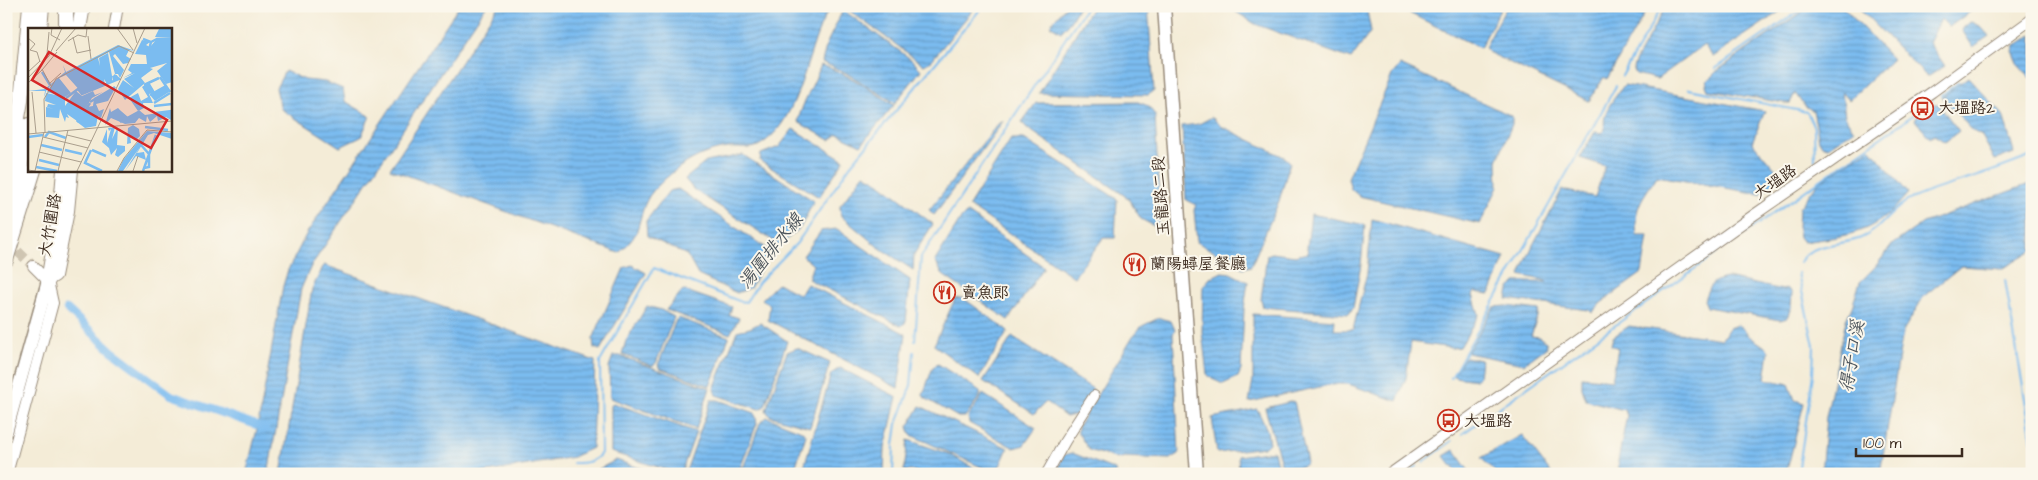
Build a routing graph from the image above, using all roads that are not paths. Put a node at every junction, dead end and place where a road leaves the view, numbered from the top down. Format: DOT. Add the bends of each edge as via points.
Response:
graph roads {
  1 [pos="30,6"];
  2 [pos="42,6"];
  3 [pos="66,6"];
  4 [pos="83,6"];
  5 [pos="118,6"];
  6 [pos="1164,6"];
  7 [pos="2032,19"];
  8 [pos="40,28"];
  9 [pos="66,28"];
  10 [pos="79,28"];
  11 [pos="114,28"];
  12 [pos="28,130"];
  13 [pos="34,171"];
  14 [pos="64,171"];
  15 [pos="73,171"];
  16 [pos="6,184"];
  17 [pos="6,239"];
  18 [pos="6,260"];
  19 [pos="33,266"];
  20 [pos="48,281"];
  21 [pos="1094,396"];
  22 [pos="6,432"];
  23 [pos="7,474"];
  24 [pos="1047,474"];
  25 [pos="1197,474"];
  26 [pos="1390,474"];
  1 -- 16 [label="highway" via="21,101"];
  2 -- 8 [label="highway"];
  3 -- 9 [label="highway"];
  4 -- 10 [label="highway"];
  5 -- 11 [label="street"];
  6 -- 25 [label="main road, 玉龍路二段"];
  7 -- 26 [label="street, 大塭路"];
  12 -- 17 [label="highway"];
  13 -- 18 [label="highway"];
  14 -- 20 [label="highway"];
  15 -- 20 [label="street, 大竹圍路" via="69,211 56,276"];
  19 -- 20 [label="street"];
  20 -- 22 [label="main road"];
  20 -- 23 [label="street" via="53,303"];
  21 -- 24 [label="street"];
}
